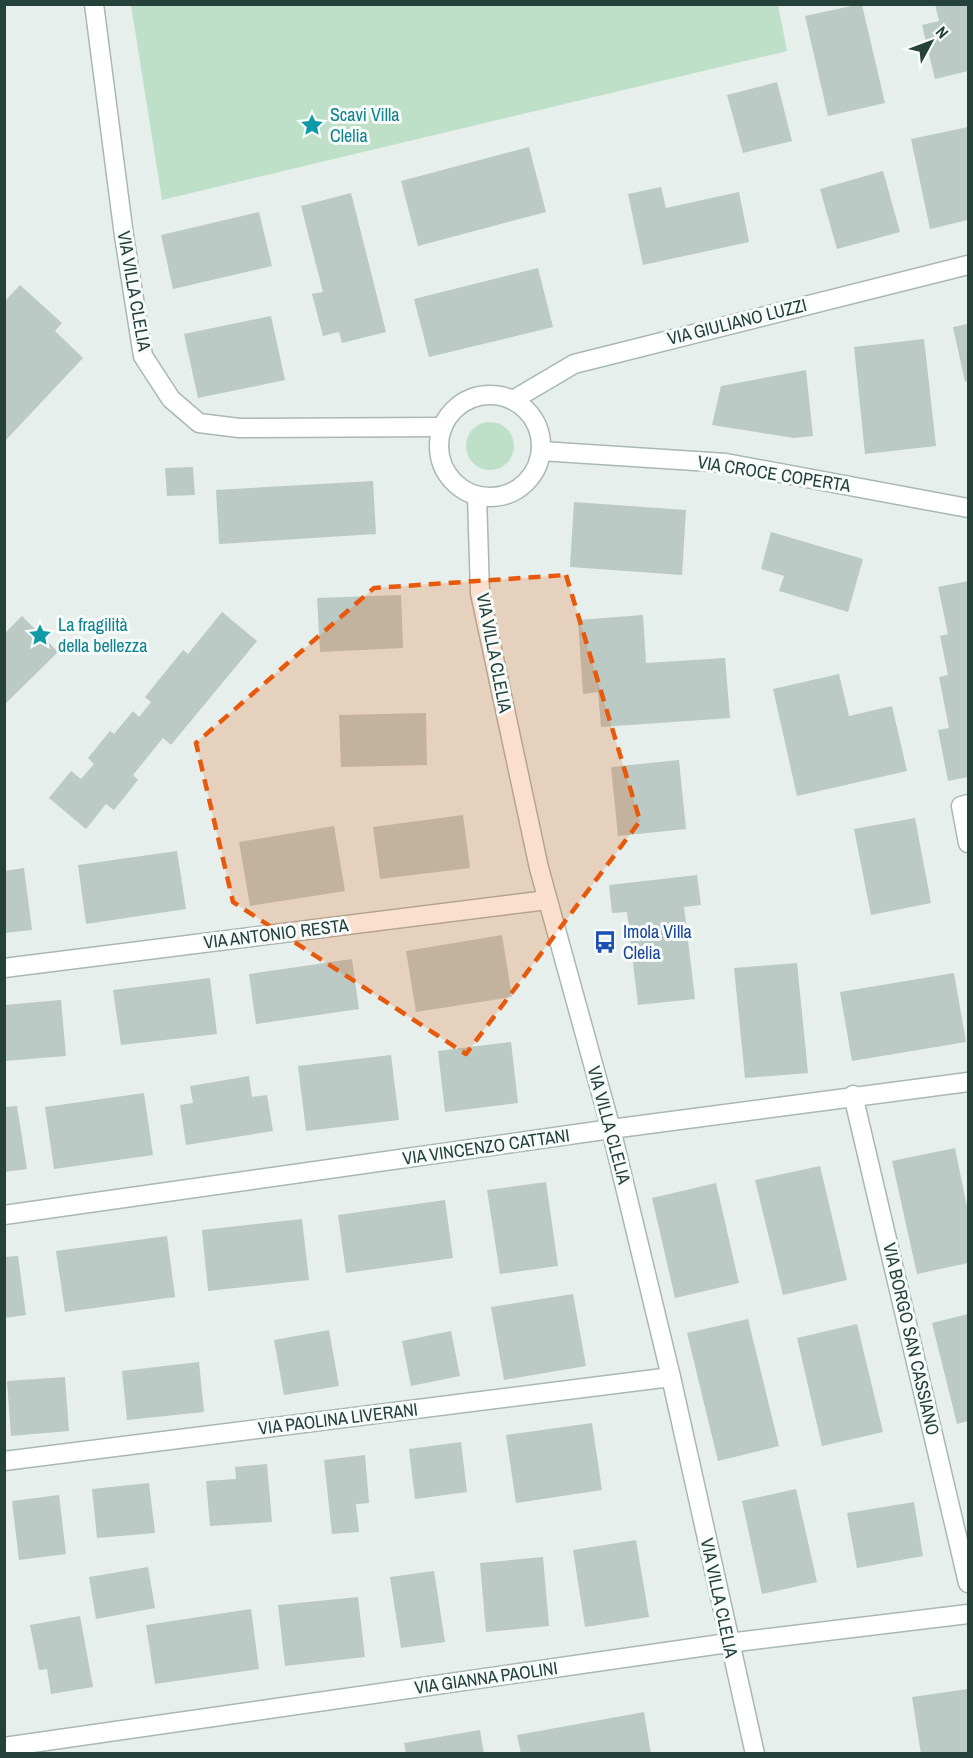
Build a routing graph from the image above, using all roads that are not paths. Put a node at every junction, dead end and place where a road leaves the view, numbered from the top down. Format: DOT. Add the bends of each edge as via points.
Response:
graph roads {
  1 [pos="94,4"];
  2 [pos="969,265"];
  3 [pos="513,400"];
  4 [pos="443,427"];
  5 [pos="542,451"];
  6 [pos="477,496"];
  7 [pos="969,508"];
  8 [pos="969,804"];
  9 [pos="969,843"];
  10 [pos="547,900"];
  11 [pos="4,968"];
  12 [pos="969,1082"];
  13 [pos="853,1095"];
  14 [pos="611,1129"];
  15 [pos="4,1215"];
  16 [pos="671,1377"];
  17 [pos="4,1461"];
  18 [pos="969,1583"];
  19 [pos="969,1614"];
  20 [pos="728,1643"];
  21 [pos="4,1747"];
  22 [pos="755,1754"];
  1 -- 4 [label="street, VIA VILLA CLELIA" via="143,356 171,399 199,423 238,428"];
  2 -- 3 [label="street, VIA GIULIANO LUZZI" via="574,364"];
  3 -- 4 [label="street" via="497,395 464,402 451,412"];
  3 -- 5 [label="street" via="535,421"];
  4 -- 6 [label="street" via="441,461 462,489"];
  5 -- 6 [label="street" via="537,468 512,493"];
  5 -- 7 [label="street, VIA CROCE COPERTA" via="726,463"];
  6 -- 10 [label="street, VIA VILLA CLELIA" via="480,594"];
  8 -- 9 [label="street" via="960,806"];
  10 -- 11 [label="street, VIA ANTONIO RESTA"];
  10 -- 14 [label="street, VIA VILLA CLELIA"];
  12 -- 13 [label="street, VIA VINCENZO CATTANI"];
  13 -- 14 [label="street, VIA VINCENZO CATTANI"];
  13 -- 18 [label="street, VIA BORGO SAN CASSIANO"];
  14 -- 15 [label="street, VIA VINCENZO CATTANI"];
  14 -- 16 [label="street, VIA VILLA CLELIA"];
  16 -- 17 [label="street, VIA PAOLINA LIVERANI"];
  16 -- 20 [label="street, VIA VILLA CLELIA"];
  19 -- 20 [label="street, VIA GIANNA PAOLINI"];
  20 -- 21 [label="street, VIA GIANNA PAOLINI"];
  20 -- 22 [label="street, VIA VILLA CLELIA"];
}
